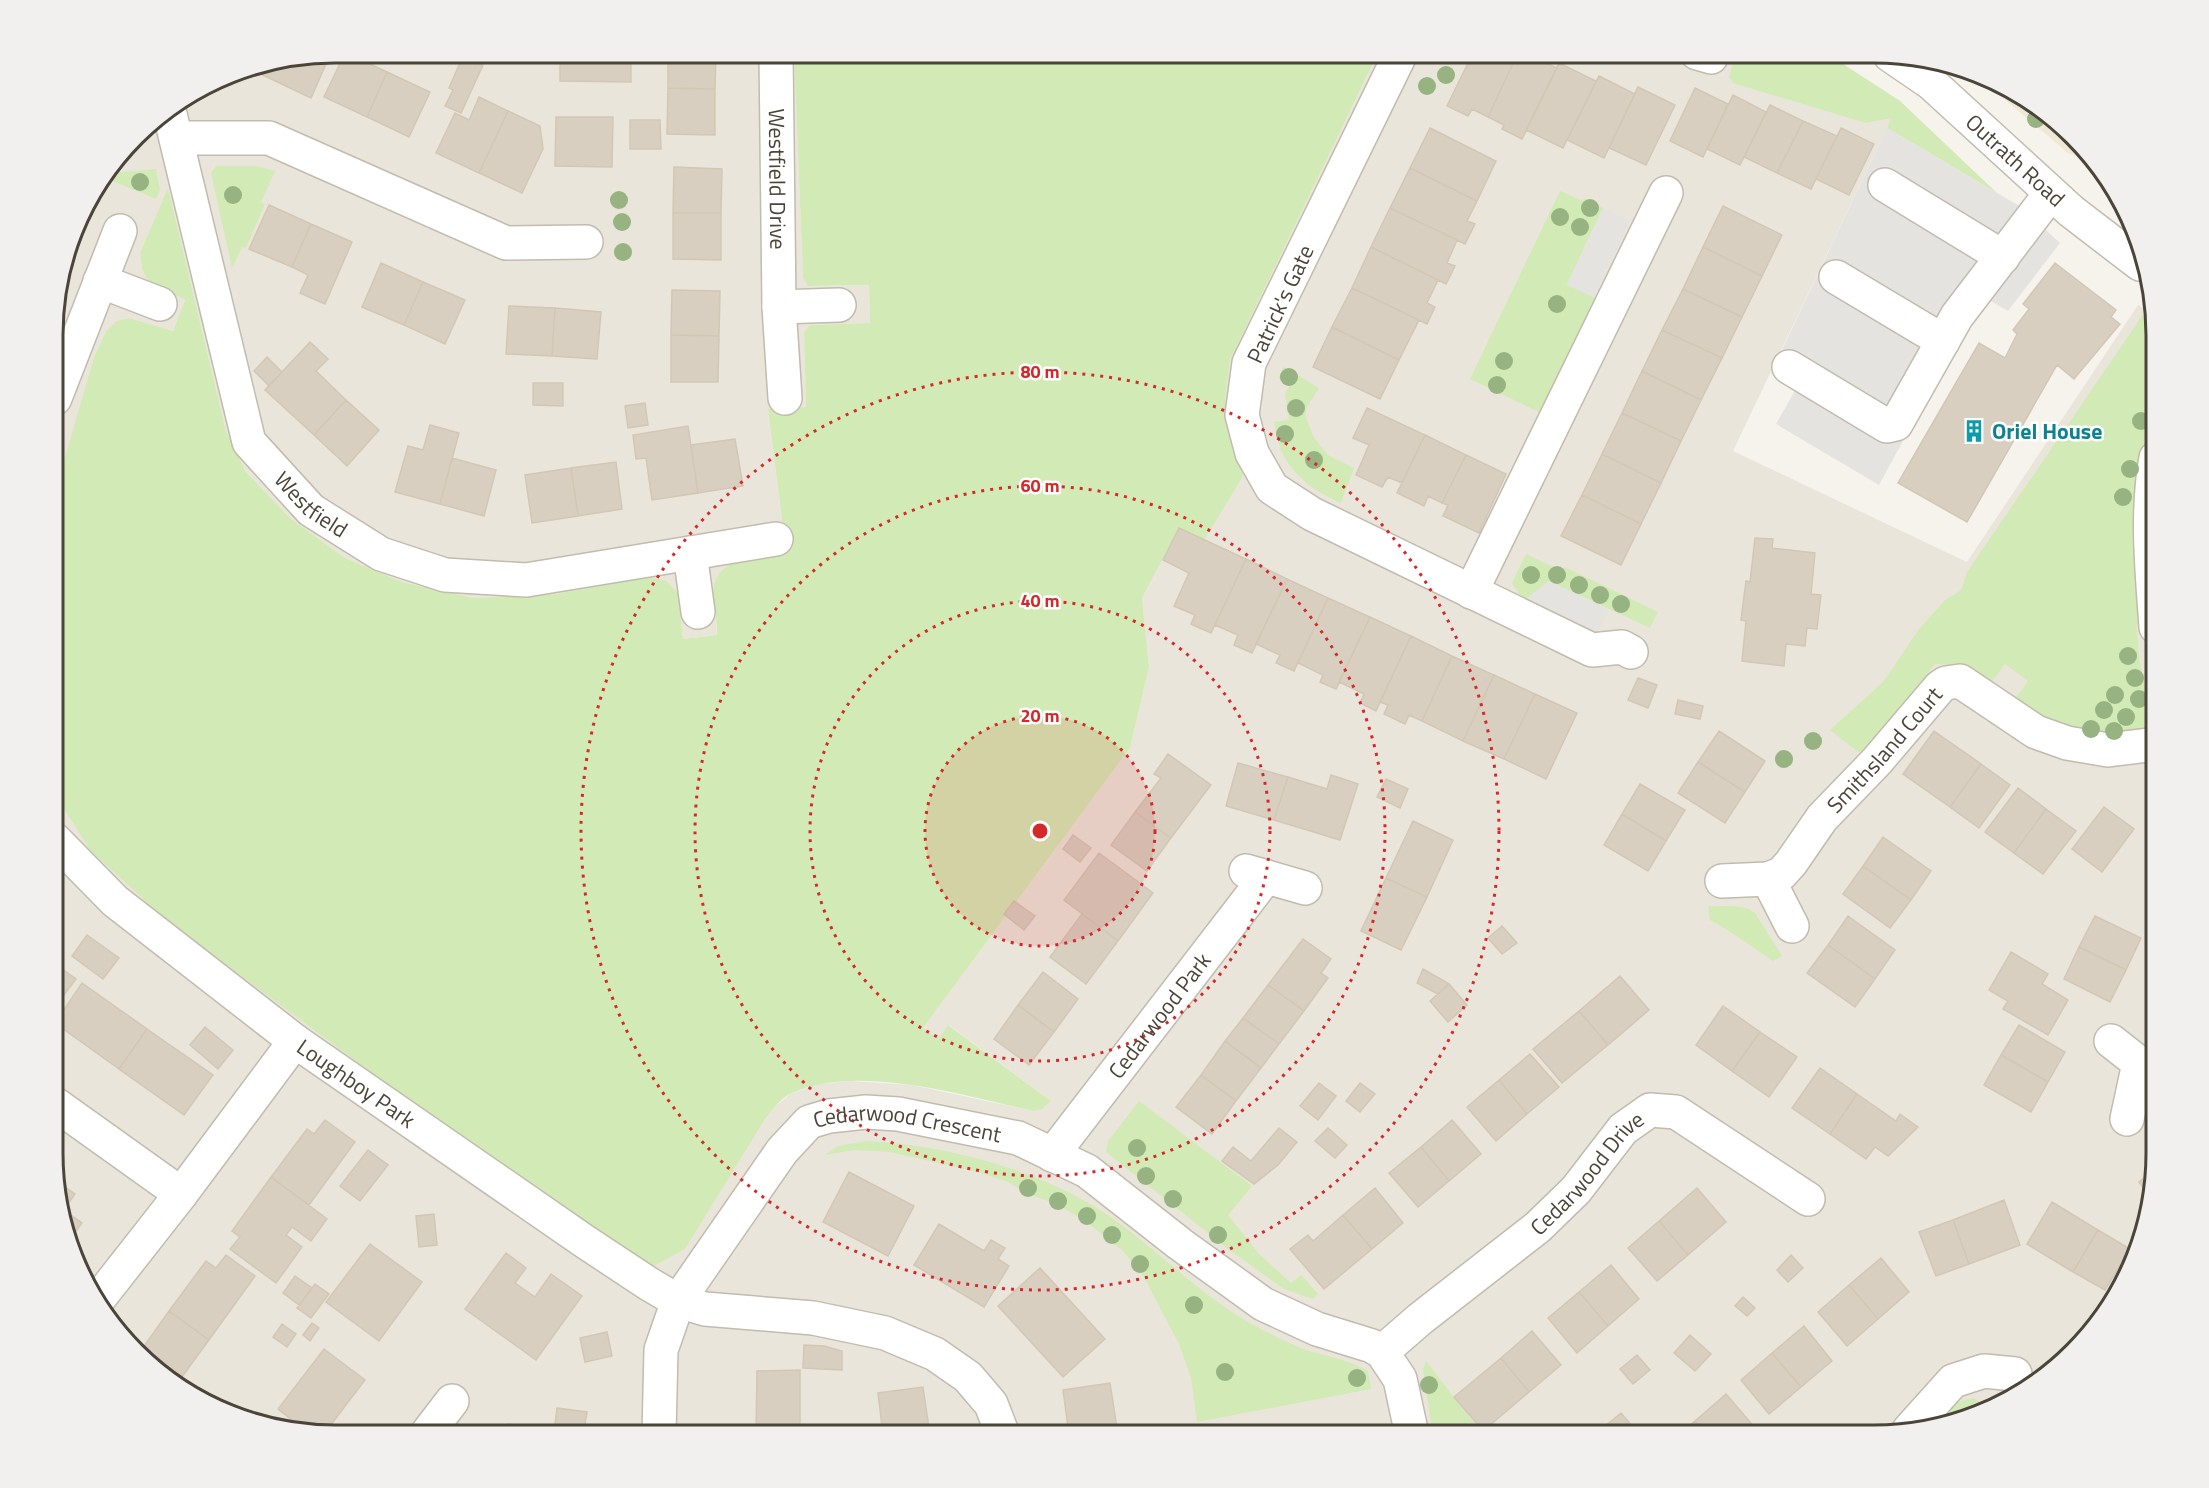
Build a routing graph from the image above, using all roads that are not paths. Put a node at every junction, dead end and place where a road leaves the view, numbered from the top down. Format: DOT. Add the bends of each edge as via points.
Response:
graph roads {
  1 [pos="776,63"];
  2 [pos="1396,63"];
  3 [pos="1904,65"];
  4 [pos="172,124"];
  5 [pos="1885,185"];
  6 [pos="1666,193"];
  7 [pos="2051,193"];
  8 [pos="120,231"];
  9 [pos="586,242"];
  10 [pos="2002,257"];
  11 [pos="2136,261"];
  12 [pos="1836,277"];
  13 [pos="100,281"];
  14 [pos="160,304"];
  15 [pos="840,305"];
  16 [pos="779,307"];
  17 [pos="1943,341"];
  18 [pos="1789,367"];
  19 [pos="63,377"];
  20 [pos="785,398"];
  21 [pos="776,539"];
  22 [pos="690,553"];
  23 [pos="1472,592"];
  24 [pos="698,612"];
  25 [pos="1631,651"];
  26 [pos="2146,745"];
  27 [pos="63,848"];
  28 [pos="1768,879"];
  29 [pos="1722,881"];
  30 [pos="1305,888"];
  31 [pos="1792,926"];
  32 [pos="295,1041"];
  33 [pos="2111,1041"];
  34 [pos="2146,1061"];
  35 [pos="2146,1065"];
  36 [pos="63,1110"];
  37 [pos="2127,1119"];
  38 [pos="1052,1155"];
  39 [pos="181,1194"];
  40 [pos="1808,1199"];
  41 [pos="102,1294"];
  42 [pos="678,1300"];
  43 [pos="1382,1352"];
  44 [pos="2015,1374"];
  45 [pos="452,1401"];
  46 [pos="1915,1422"];
  47 [pos="434,1425"];
  48 [pos="659,1425"];
  49 [pos="999,1425"];
  50 [pos="1411,1425"];
  1 -- 16 [label="street, Westfield Drive"];
  2 -- 23 [label="street, Patrick's Gate" via="1249,363 1242,415 1252,453 1272,488 1312,514"];
  3 -- 7 [label="street, Outrath Road" via="1931,83"];
  4 -- 9 [label="street, Westfield" via="269,138 506,243"];
  4 -- 22 [label="street, Westfield" via="249,442 311,510 381,554 445,575 526,580"];
  5 -- 10 [label="street"];
  6 -- 23 [label="street"];
  7 -- 10 [label="street"];
  7 -- 11 [label="street, Outrath Road"];
  8 -- 13 [label="street"];
  10 -- 17 [label="street"];
  12 -- 17 [label="street"];
  13 -- 14 [label="street"];
  13 -- 19 [label="street"];
  15 -- 16 [label="street"];
  16 -- 20 [label="street, Westfield Drive"];
  17 -- 18 [label="street" via="1896,424 1887,426"];
  21 -- 22 [label="street, Westfield"];
  22 -- 24 [label="street"];
  23 -- 25 [label="street, Patrick's Gate" via="1592,650 1622,647"];
  26 -- 28 [label="street, Smithsland Court" via="2108,750 2067,743 2036,732 1960,681 1946,683 1822,818 1791,863"];
  27 -- 32 [label="street, Loughboy Park" via="115,901"];
  28 -- 29 [label="street"];
  28 -- 31 [label="street"];
  30 -- 38 [label="street, Cedarwood Park" via="1255,874"];
  32 -- 39 [label="street"];
  32 -- 42 [label="street, Loughboy Park" via="584,1241"];
  33 -- 34 [label="street"];
  35 -- 37 [label="street"];
  36 -- 39 [label="street"];
  38 -- 42 [label="street, Cedarwood Crescent" via="1018,1138 898,1114 866,1112 809,1122 782,1151"];
  38 -- 43 [label="street, Cedarwood Crescent" via="1086,1171 1263,1304"];
  39 -- 41 [label="street"];
  40 -- 43 [label="street, Cedarwood Drive" via="1676,1112 1650,1110 1623,1129 1576,1190 1538,1227"];
  42 -- 48 [label="street, Cedarwood Crescent" via="661,1350"];
  42 -- 49 [label="street" via="705,1309 813,1318 885,1333 935,1354 968,1377 991,1404"];
  43 -- 50 [label="street" via="1400,1379"];
  44 -- 46 [label="street" via="1984,1371 1953,1381"];
  45 -- 47 [label="street"];
}
